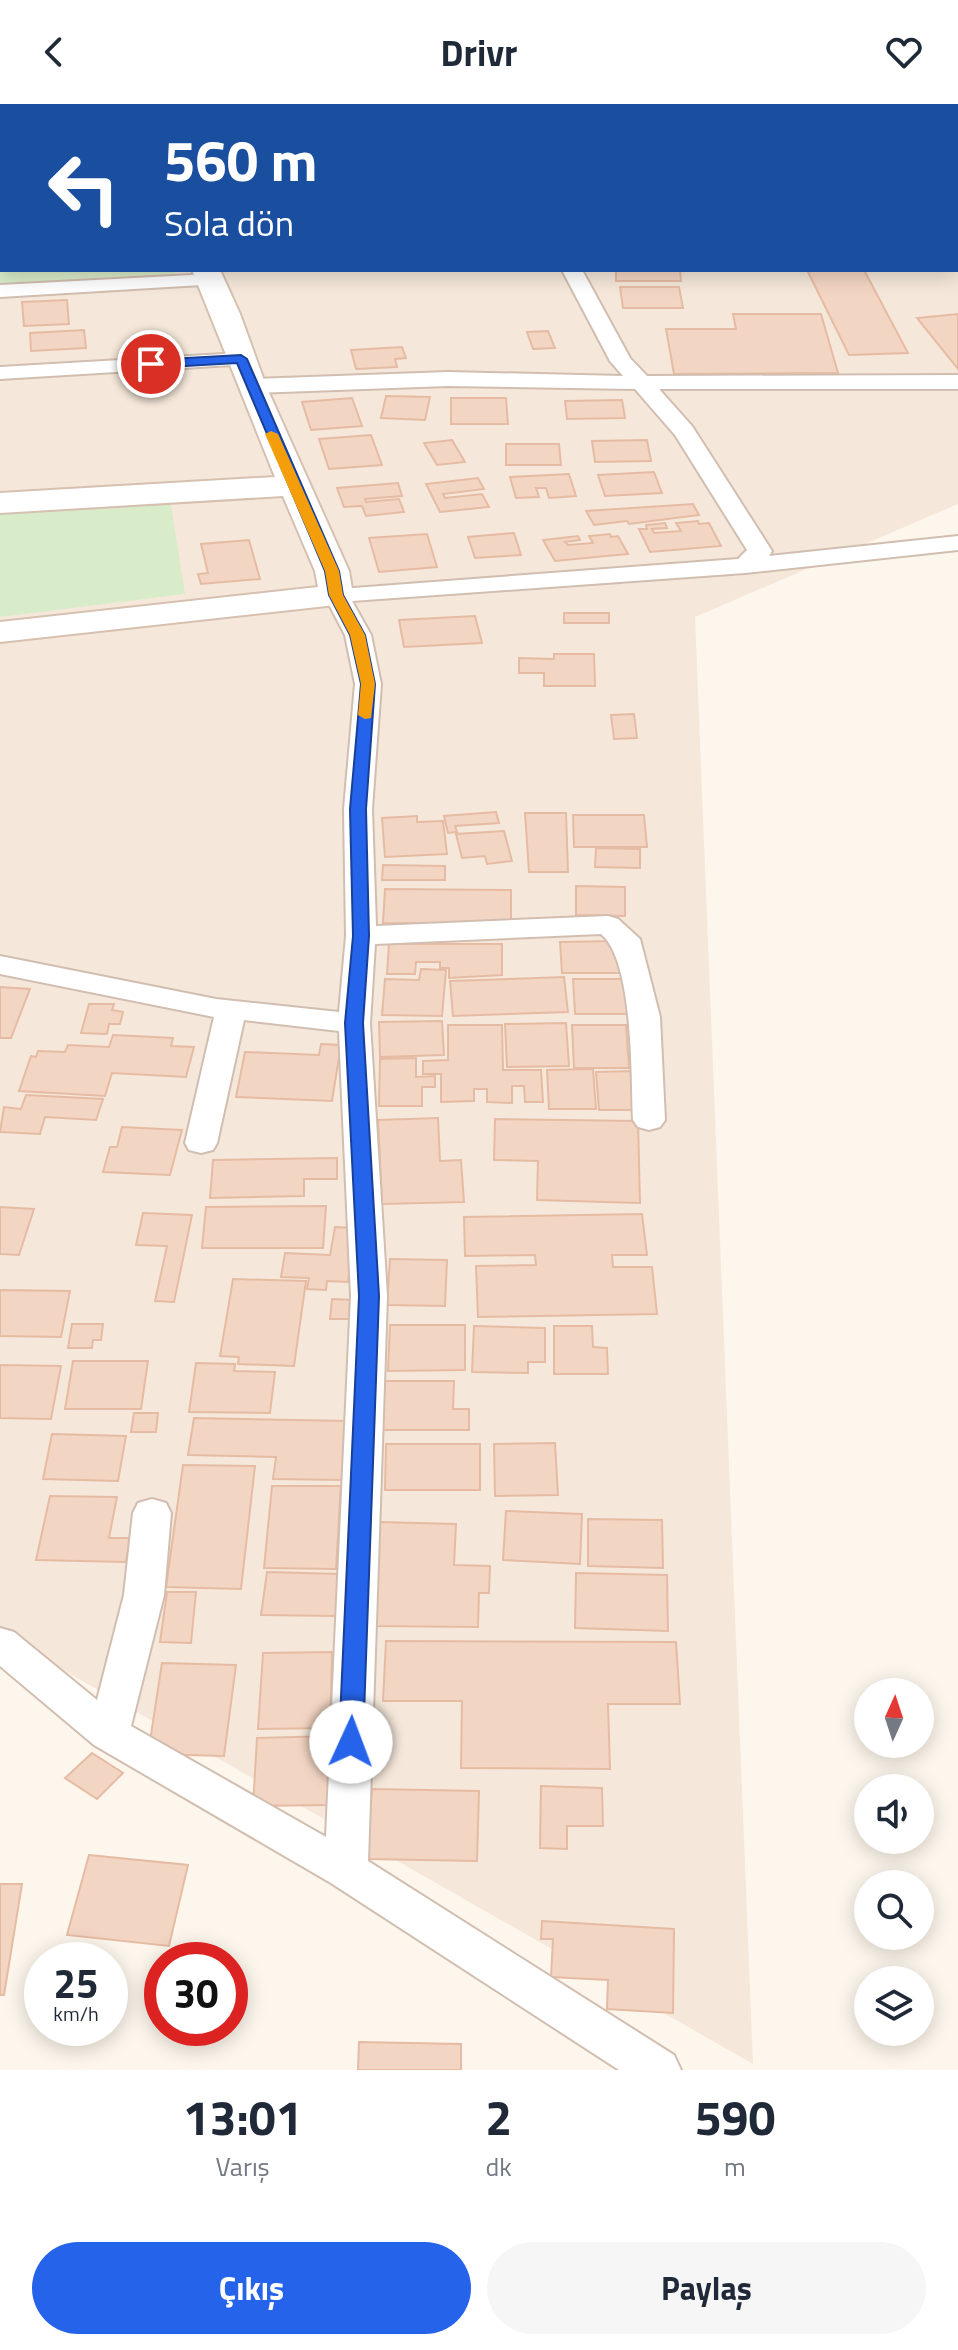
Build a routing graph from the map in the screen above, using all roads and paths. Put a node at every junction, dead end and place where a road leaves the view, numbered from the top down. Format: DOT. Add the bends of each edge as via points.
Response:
graph roads {
  1 [pos="573,272"];
  2 [pos="208,275"];
  3 [pos="0,291"];
  4 [pos="246,372"];
  5 [pos="0,373"];
  6 [pos="958,382"];
  7 [pos="642,383"];
  8 [pos="293,486"];
  9 [pos="0,503"];
  10 [pos="958,543"];
  11 [pos="745,566"];
  12 [pos="336,595"];
  13 [pos="0,632"];
  14 [pos="361,936"];
  15 [pos="0,965"];
  16 [pos="231,1010"];
  17 [pos="354,1023"];
  18 [pos="649,1120"];
  19 [pos="201,1143"];
  20 [pos="152,1513"];
  21 [pos="0,1643"];
  22 [pos="109,1733"];
  23 [pos="346,1870"];
  24 [pos="658,2070"];
  1 -- 7 [label="street" via="621,361"];
  2 -- 3 [label="street"];
  2 -- 4 [label="street"];
  4 -- 5 [label="street"];
  4 -- 7 [label="street"];
  4 -- 8 [label="street"];
  6 -- 7 [label="street"];
  7 -- 11 [label="street" via="684,431 760,551"];
  8 -- 9 [label="street"];
  8 -- 12 [label="street" via="332,571"];
  10 -- 11 [label="street"];
  11 -- 12 [label="street"];
  12 -- 13 [label="street"];
  12 -- 14 [label="street" via="358,635 368,684 358,809"];
  14 -- 17 [label="street"];
  14 -- 18 [label="street" via="608,925 619,932 628,947 645,1017"];
  15 -- 16 [label="street"];
  16 -- 17 [label="street"];
  16 -- 19 [label="street"];
  17 -- 23 [label="street" via="369,1296"];
  20 -- 22 [label="street" via="144,1595"];
  21 -- 22 [label="street"];
  22 -- 23 [label="street"];
  23 -- 24 [label="street"];
}
